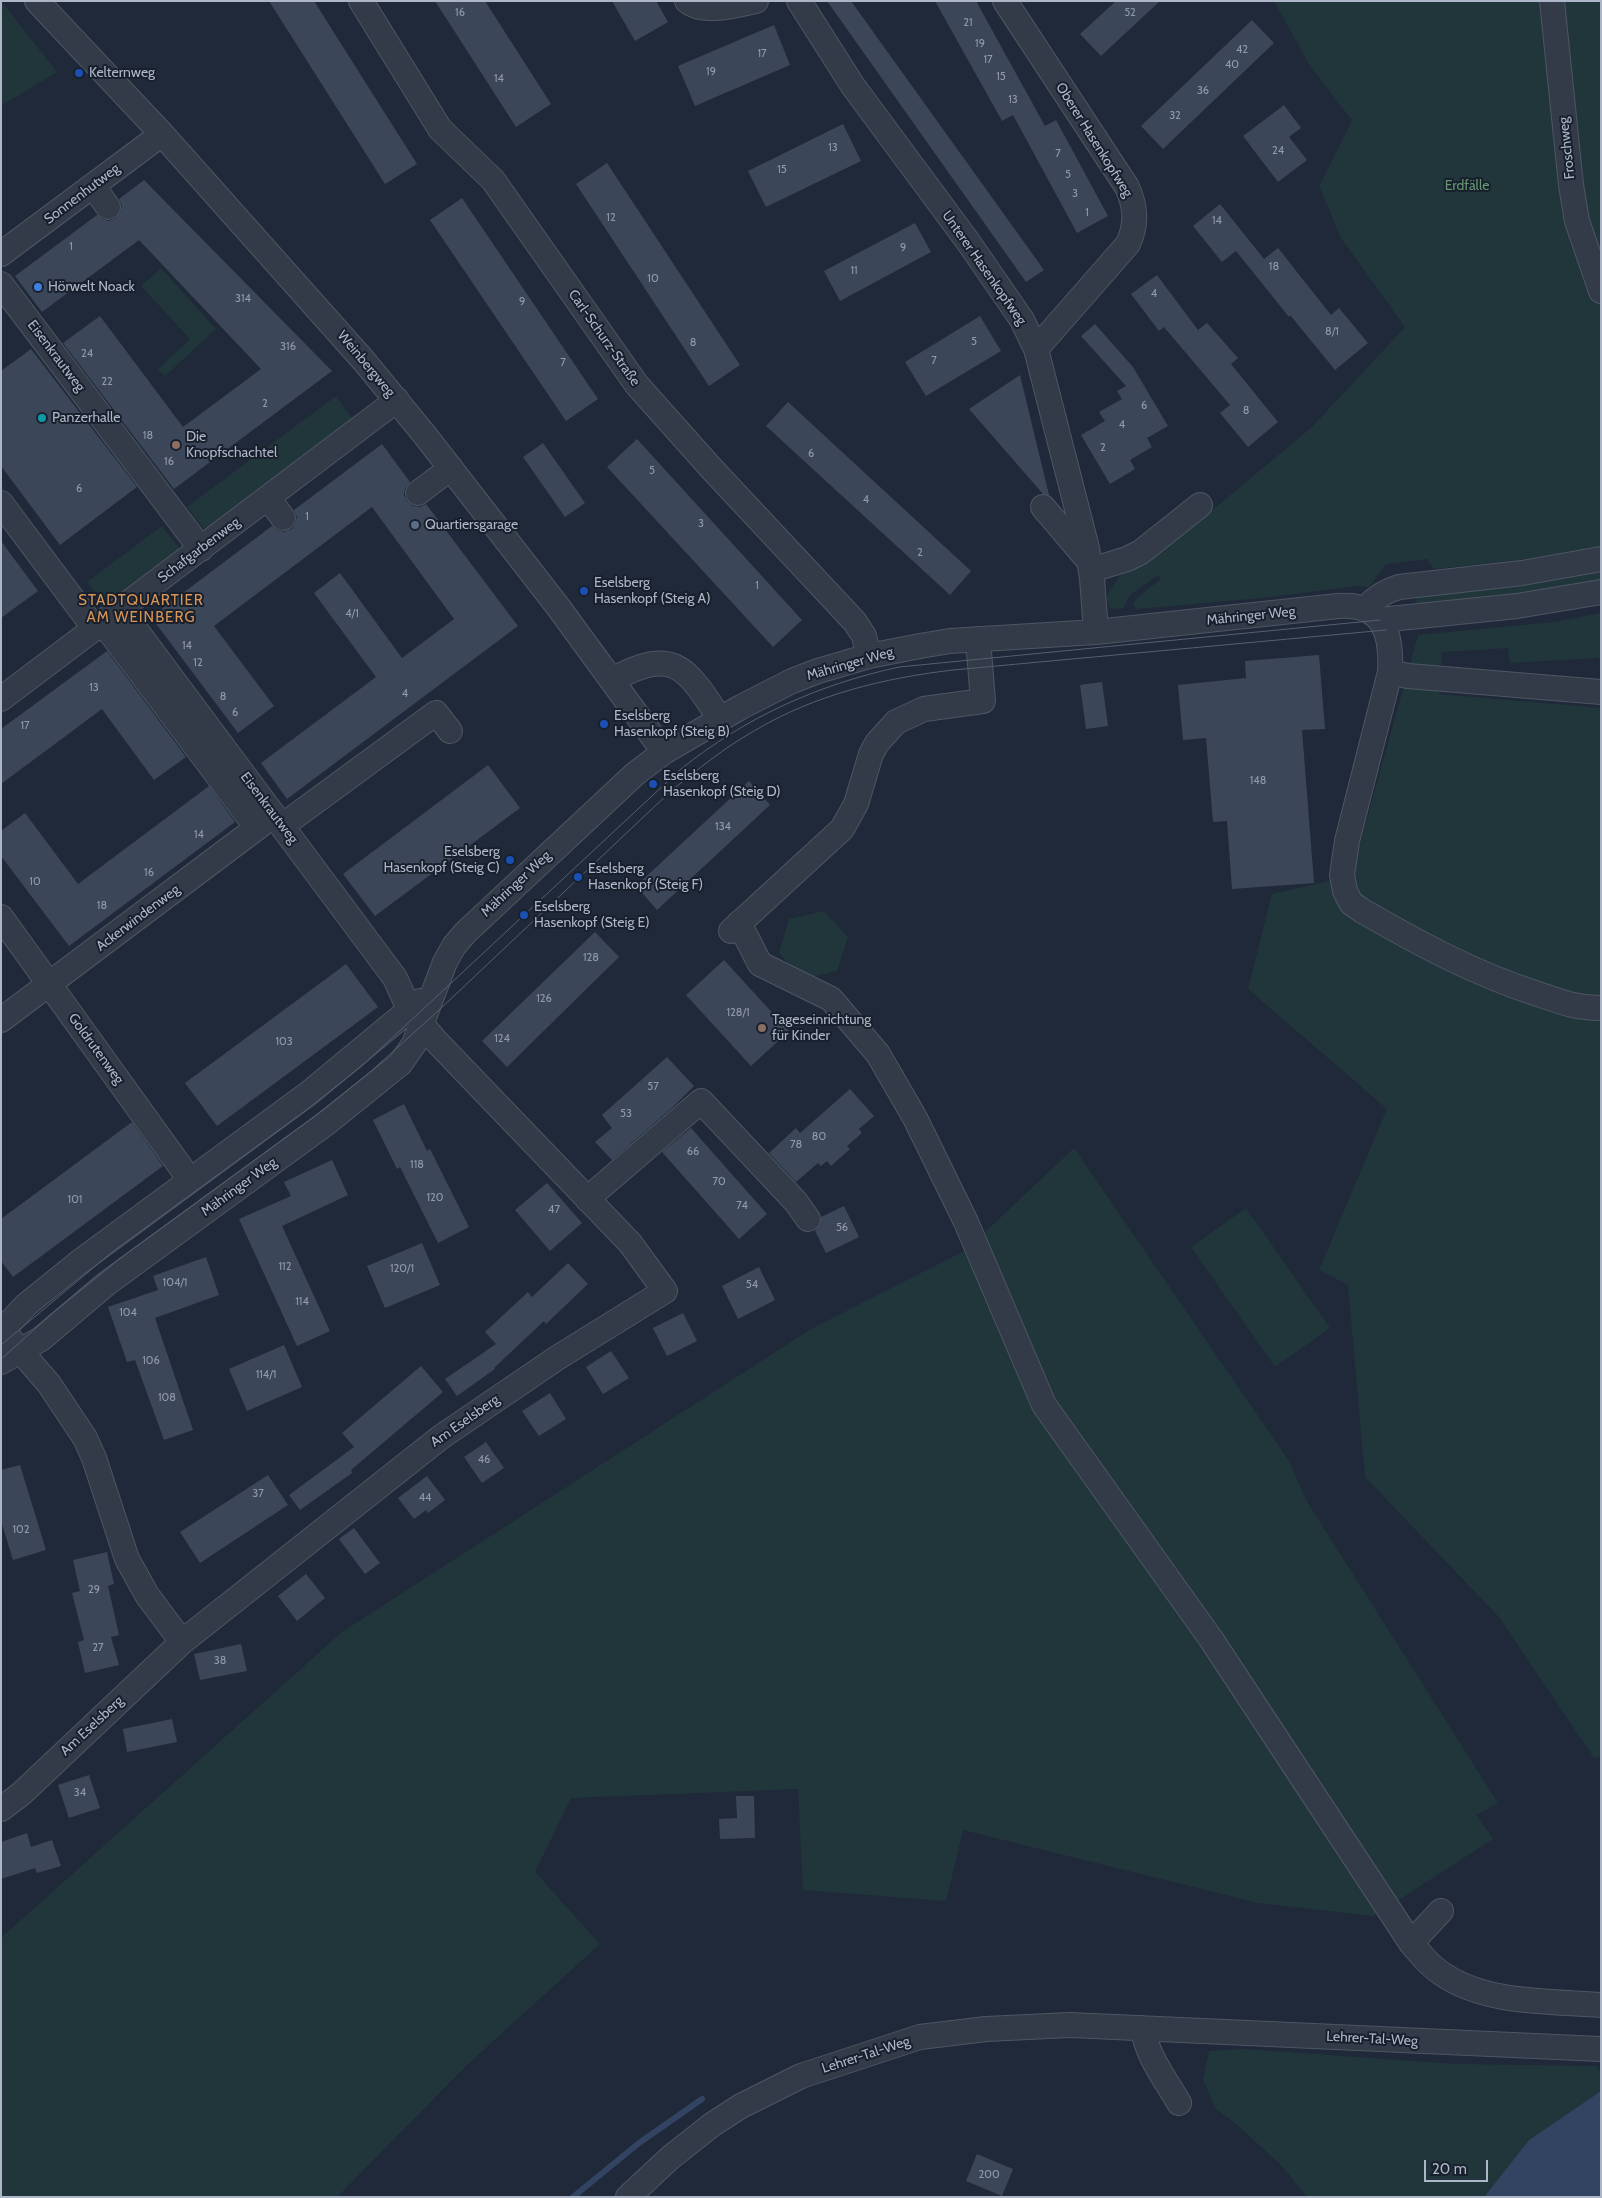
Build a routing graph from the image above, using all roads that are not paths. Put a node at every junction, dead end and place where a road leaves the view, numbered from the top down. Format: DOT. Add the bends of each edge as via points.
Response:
graph roads {
  1 [pos="37,1"];
  2 [pos="361,1"];
  3 [pos="687,1"];
  4 [pos="756,1"];
  5 [pos="799,1"];
  6 [pos="1005,1"];
  7 [pos="1552,1"];
  8 [pos="162,134"];
  9 [pos="93,186"];
  10 [pos="108,207"];
  11 [pos="1,254"];
  12 [pos="1,284"];
  13 [pos="1601,291"];
  14 [pos="1036,349"];
  15 [pos="397,400"];
  16 [pos="451,468"];
  17 [pos="418,493"];
  18 [pos="268,498"];
  19 [pos="1,503"];
  20 [pos="1200,505"];
  21 [pos="1044,507"];
  22 [pos="283,518"];
  23 [pos="201,549"];
  24 [pos="1601,559"];
  25 [pos="1091,567"];
  26 [pos="1601,592"];
  27 [pos="1601,604"];
  28 [pos="1377,619"];
  29 [pos="106,620"];
  30 [pos="1096,632"];
  31 [pos="978,639"];
  32 [pos="869,656"];
  33 [pos="1390,672"];
  34 [pos="612,680"];
  35 [pos="1601,692"];
  36 [pos="1,699"];
  37 [pos="720,719"];
  38 [pos="450,731"];
  39 [pos="664,752"];
  40 [pos="271,823"];
  41 [pos="1,917"];
  42 [pos="49,984"];
  43 [pos="1601,1008"];
  44 [pos="416,1018"];
  45 [pos="1,1020"];
  46 [pos="190,1180"];
  47 [pos="587,1199"];
  48 [pos="808,1219"];
  49 [pos="2,1330"];
  50 [pos="11,1357"];
  51 [pos="182,1642"];
  52 [pos="1,1809"];
  53 [pos="1441,1911"];
  54 [pos="1411,1943"];
  55 [pos="1601,2005"];
  56 [pos="1143,2028"];
  57 [pos="1601,2049"];
  58 [pos="1179,2102"];
  59 [pos="628,2197"];
  1 -- 8 [label="street, Weinbergweg"];
  2 -- 32 [label="street, Carl-Schurz-Straße" via="440,129 493,180 622,365 711,468 855,622 864,636"];
  3 -- 4 [label="street" via="708,8"];
  5 -- 14 [label="street, Unterer Hasenkopfweg" via="853,86 1022,320"];
  6 -- 14 [label="street, Oberer Hasenkopfweg" via="1127,187 1136,214 1128,244"];
  7 -- 13 [label="street, Froschweg" via="1571,185 1578,221"];
  8 -- 9 [label="street, Sonnenhutweg"];
  8 -- 15 [label="street, Weinbergweg"];
  9 -- 10 [label="street"];
  9 -- 11 [label="street, Sonnenhutweg"];
  12 -- 23 [label="street, Eisenkrautweg"];
  14 -- 25 [label="street, Unterer Hasenkopfweg"];
  15 -- 16 [label="street, Weinbergweg"];
  15 -- 18 [label="street, Schafgarbenweg"];
  16 -- 17 [label="street"];
  16 -- 34 [label="street, Weinbergweg"];
  18 -- 22 [label="street"];
  18 -- 23 [label="street, Schafgarbenweg"];
  19 -- 29 [label="street, Eisenkrautweg"];
  20 -- 25 [label="street" via="1141,552 1127,559"];
  21 -- 25 [label="street"];
  23 -- 29 [label="street, Schafgarbenweg"];
  24 -- 28 [label="street" via="1522,573 1387,590 1376,597"];
  25 -- 30 [label="street, Unterer Hasenkopfweg"];
  26 -- 28 [label="street" via="1518,606"];
  27 -- 28 [label="street" via="1519,618"];
  28 -- 30 [label="street, Mähringer Weg" via="1357,606 1338,606"];
  28 -- 33 [label="street" via="1390,646"];
  29 -- 36 [label="street, Schafgarbenweg"];
  29 -- 40 [label="street, Eisenkrautweg"];
  30 -- 31 [label="street, Mähringer Weg"];
  31 -- 32 [label="street, Mähringer Weg"];
  31 -- 54 [label="street" via="983,701 924,709 896,722 881,737 871,754 856,804 842,829 736,927 760,964 831,999 878,1054 915,1118 966,1222 1044,1405 1212,1639"];
  32 -- 37 [label="street, Mähringer Weg" via="792,681"];
  33 -- 35 [label="street"];
  33 -- 43 [label="street" via="1344,862 1344,891 1351,903 1406,936 1484,974 1580,1008"];
  34 -- 37 [label="street" via="646,664 672,665 687,673"];
  34 -- 39 [label="street, Weinbergweg"];
  37 -- 39 [label="street, Mähringer Weg"];
  38 -- 40 [label="street, Ackerwindenweg" via="436,712"];
  39 -- 44 [label="street, Mähringer Weg" via="635,774 465,933 454,946"];
  40 -- 42 [label="street, Ackerwindenweg"];
  40 -- 44 [label="street, Eisenkrautweg" via="395,978"];
  41 -- 42 [label="street, Goldrutenweg"];
  42 -- 45 [label="street, Ackerwindenweg"];
  42 -- 46 [label="street, Goldrutenweg"];
  44 -- 46 [label="street"];
  44 -- 47 [label="street, Am Eselsberg"];
  44 -- 50 [label="street, Mähringer Weg" via="414,1044 400,1064 356,1101 130,1266 41,1339"];
  46 -- 49 [label="street" via="78,1263 26,1305"];
  47 -- 48 [label="street" via="701,1100"];
  47 -- 51 [label="street, Am Eselsberg" via="630,1243 665,1291 557,1358 441,1437"];
  49 -- 50 [label="street"];
  50 -- 51 [label="street" via="49,1384 85,1438 127,1558 147,1595"];
  51 -- 52 [label="street, Am Eselsberg" via="21,1794"];
  53 -- 54 [label="street"];
  54 -- 55 [label="street" via="1427,1962 1467,1987 1495,1996"];
  56 -- 57 [label="street, Lehrer-Tal-Weg"];
  56 -- 58 [label="street" via="1154,2060"];
  56 -- 59 [label="street, Lehrer-Tal-Weg" via="1070,2025 986,2029 920,2037 852,2058 801,2076 741,2106 678,2151"];
}
